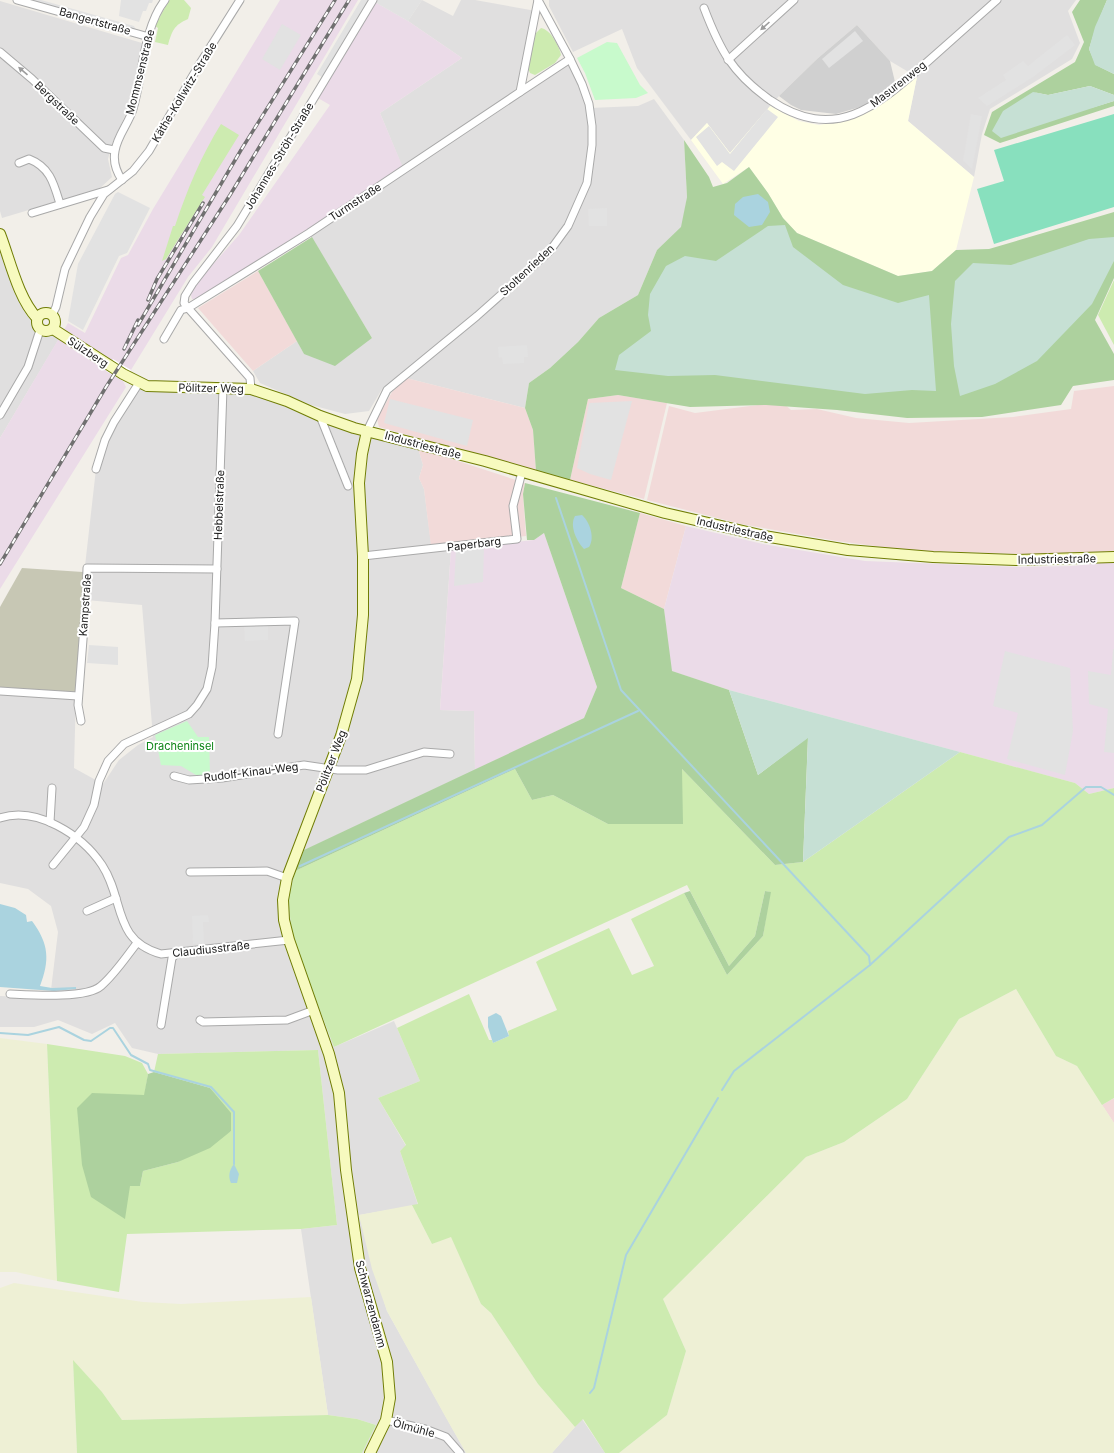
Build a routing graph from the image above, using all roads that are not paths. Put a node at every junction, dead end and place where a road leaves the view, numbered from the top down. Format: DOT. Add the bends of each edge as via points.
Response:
graph roads {
  1 [pos="17,0"];
  2 [pos="164,0"];
  3 [pos="240,0"];
  4 [pos="373,0"];
  5 [pos="538,0"];
  6 [pos="794,0"];
  7 [pos="997,0"];
  8 [pos="704,8"];
  9 [pos="149,37"];
  10 [pos="0,52"];
  11 [pos="570,59"];
  12 [pos="728,60"];
  13 [pos="520,92"];
  14 [pos="114,150"];
  15 [pos="19,163"];
  16 [pos="122,180"];
  17 [pos="108,190"];
  18 [pos="60,204"];
  19 [pos="32,213"];
  20 [pos="0,234"];
  21 [pos="188,308"];
  22 [pos="52,315"];
  23 [pos="37,318"];
  24 [pos="53,329"];
  25 [pos="40,330"];
  26 [pos="164,339"];
  27 [pos="123,374"];
  28 [pos="139,382"];
  29 [pos="223,388"];
  30 [pos="251,389"];
  31 [pos="0,415"];
  32 [pos="320,416"];
  33 [pos="367,431"];
  34 [pos="96,469"];
  35 [pos="522,472"];
  36 [pos="348,486"];
  37 [pos="363,556"];
  38 [pos="1114,557"];
  39 [pos="217,568"];
  40 [pos="215,623"];
  41 [pos="0,691"];
  42 [pos="78,696"];
  43 [pos="81,721"];
  44 [pos="278,734"];
  45 [pos="450,754"];
  46 [pos="328,768"];
  47 [pos="174,776"];
  48 [pos="52,788"];
  49 [pos="0,818"];
  50 [pos="50,822"];
  51 [pos="76,837"];
  52 [pos="53,865"];
  53 [pos="190,872"];
  54 [pos="287,878"];
  55 [pos="116,898"];
  56 [pos="87,911"];
  57 [pos="289,940"];
  58 [pos="137,943"];
  59 [pos="177,953"];
  60 [pos="10,994"];
  61 [pos="314,1010"];
  62 [pos="200,1020"];
  63 [pos="161,1025"];
  64 [pos="343,1128"];
  65 [pos="386,1420"];
  66 [pos="370,1453"];
  67 [pos="460,1453"];
  1 -- 9 [label="street, Bangertstraße"];
  2 -- 9 [label="street, Mommsenstraße"];
  3 -- 16 [label="street, Käthe-Kollwitz-Straße" via="149,151"];
  4 -- 21 [label="street, Johannes-Ströh-Straße" via="237,226 185,296 184,303"];
  5 -- 11 [label="street, Stoltenrieden"];
  5 -- 13 [label="street"];
  6 -- 12 [label="street, one-way"];
  7 -- 12 [label="street, Masurenweg" via="893,91 867,109 841,118 816,119 790,112 756,89"];
  8 -- 12 [label="street, Masurenweg"];
  9 -- 14 [label="street, Mommsenstraße" via="133,109"];
  14 -- 10 [label="street, Bergstraße, one-way" via="104,148 32,78"];
  11 -- 13 [label="street, Turmstraße"];
  11 -- 33 [label="street, Stoltenrieden" via="589,104 592,145 587,183 568,226 549,252 477,316 387,390"];
  13 -- 21 [label="street, Turmstraße" via="313,230"];
  14 -- 16 [label="street" via="116,171"];
  15 -- 18 [label="street" via="29,159 39,163 50,174"];
  16 -- 17 [label="street"];
  17 -- 18 [label="street"];
  17 -- 22 [label="street" via="78,239 65,269"];
  18 -- 19 [label="street"];
  20 -- 23 [label="main road" via="21,294"];
  21 -- 26 [label="street, Turmstraße" via="181,310"];
  21 -- 30 [label="street" via="250,378"];
  22 -- 23 [label="main road" via="44,313"];
  22 -- 24 [label="main road" via="56,323"];
  23 -- 25 [label="main road"];
  24 -- 25 [label="main road" via="46,332"];
  24 -- 27 [label="main road, Sülzberg"];
  25 -- 31 [label="street" via="28,367"];
  27 -- 28 [label="main road, Pölitzer Weg"];
  28 -- 29 [label="main road, Pölitzer Weg" via="147,386"];
  28 -- 34 [label="street" via="105,440"];
  29 -- 30 [label="main road, Pölitzer Weg"];
  29 -- 39 [label="street, Hebbelstraße"];
  30 -- 32 [label="main road, Pölitzer Weg"];
  32 -- 33 [label="main road, Pölitzer Weg"];
  32 -- 36 [label="street"];
  33 -- 35 [label="main road, Industriestraße"];
  33 -- 37 [label="main road, Pölitzer Weg" via="359,483"];
  35 -- 37 [label="street, Paperbarg" via="513,506 517,539"];
  35 -- 38 [label="main road, Industriestraße" via="733,530 848,550 989,560"];
  37 -- 46 [label="main road, Pölitzer Weg" via="363,615 357,679 350,708"];
  39 -- 40 [label="street, Hebbelstraße"];
  39 -- 42 [label="street, Kampstraße" via="87,568"];
  40 -- 44 [label="street" via="295,621"];
  40 -- 51 [label="street, Hebbelstraße" via="212,667 202,699 188,714 124,744 108,761 92,810"];
  41 -- 42 [label="street"];
  42 -- 43 [label="street, Kampstraße" via="78,713"];
  45 -- 46 [label="street, Rudolf-Kinau-Weg" via="424,752 366,770"];
  46 -- 47 [label="street, Rudolf-Kinau-Weg" via="304,765 254,774 189,780"];
  46 -- 54 [label="main road, Pölitzer Weg"];
  48 -- 50 [label="street"];
  49 -- 50 [label="street, Claudiusstraße" via="26,816"];
  50 -- 51 [label="street, Claudiusstraße"];
  51 -- 52 [label="street"];
  51 -- 55 [label="street, Claudiusstraße" via="101,865"];
  53 -- 54 [label="street" via="267,871"];
  54 -- 57 [label="main road, Pölitzer Weg" via="283,900"];
  55 -- 56 [label="street"];
  55 -- 58 [label="street, Claudiusstraße" via="119,913"];
  57 -- 59 [label="street, Claudiusstraße"];
  57 -- 61 [label="main road, Pölitzer Weg"];
  58 -- 59 [label="street, Claudiusstraße" via="161,954"];
  58 -- 60 [label="street" via="102,986 92,992 46,996"];
  59 -- 63 [label="street" via="172,958"];
  61 -- 62 [label="street" via="287,1020"];
  61 -- 64 [label="main road, Pölitzer Weg" via="340,1093"];
  64 -- 65 [label="main road, Schwarzendamm" via="346,1170 360,1268 387,1362 390,1398"];
  65 -- 66 [label="main road, Schwarzendamm"];
  65 -- 67 [label="street, Ölmühle" via="426,1429 446,1437"];
}
